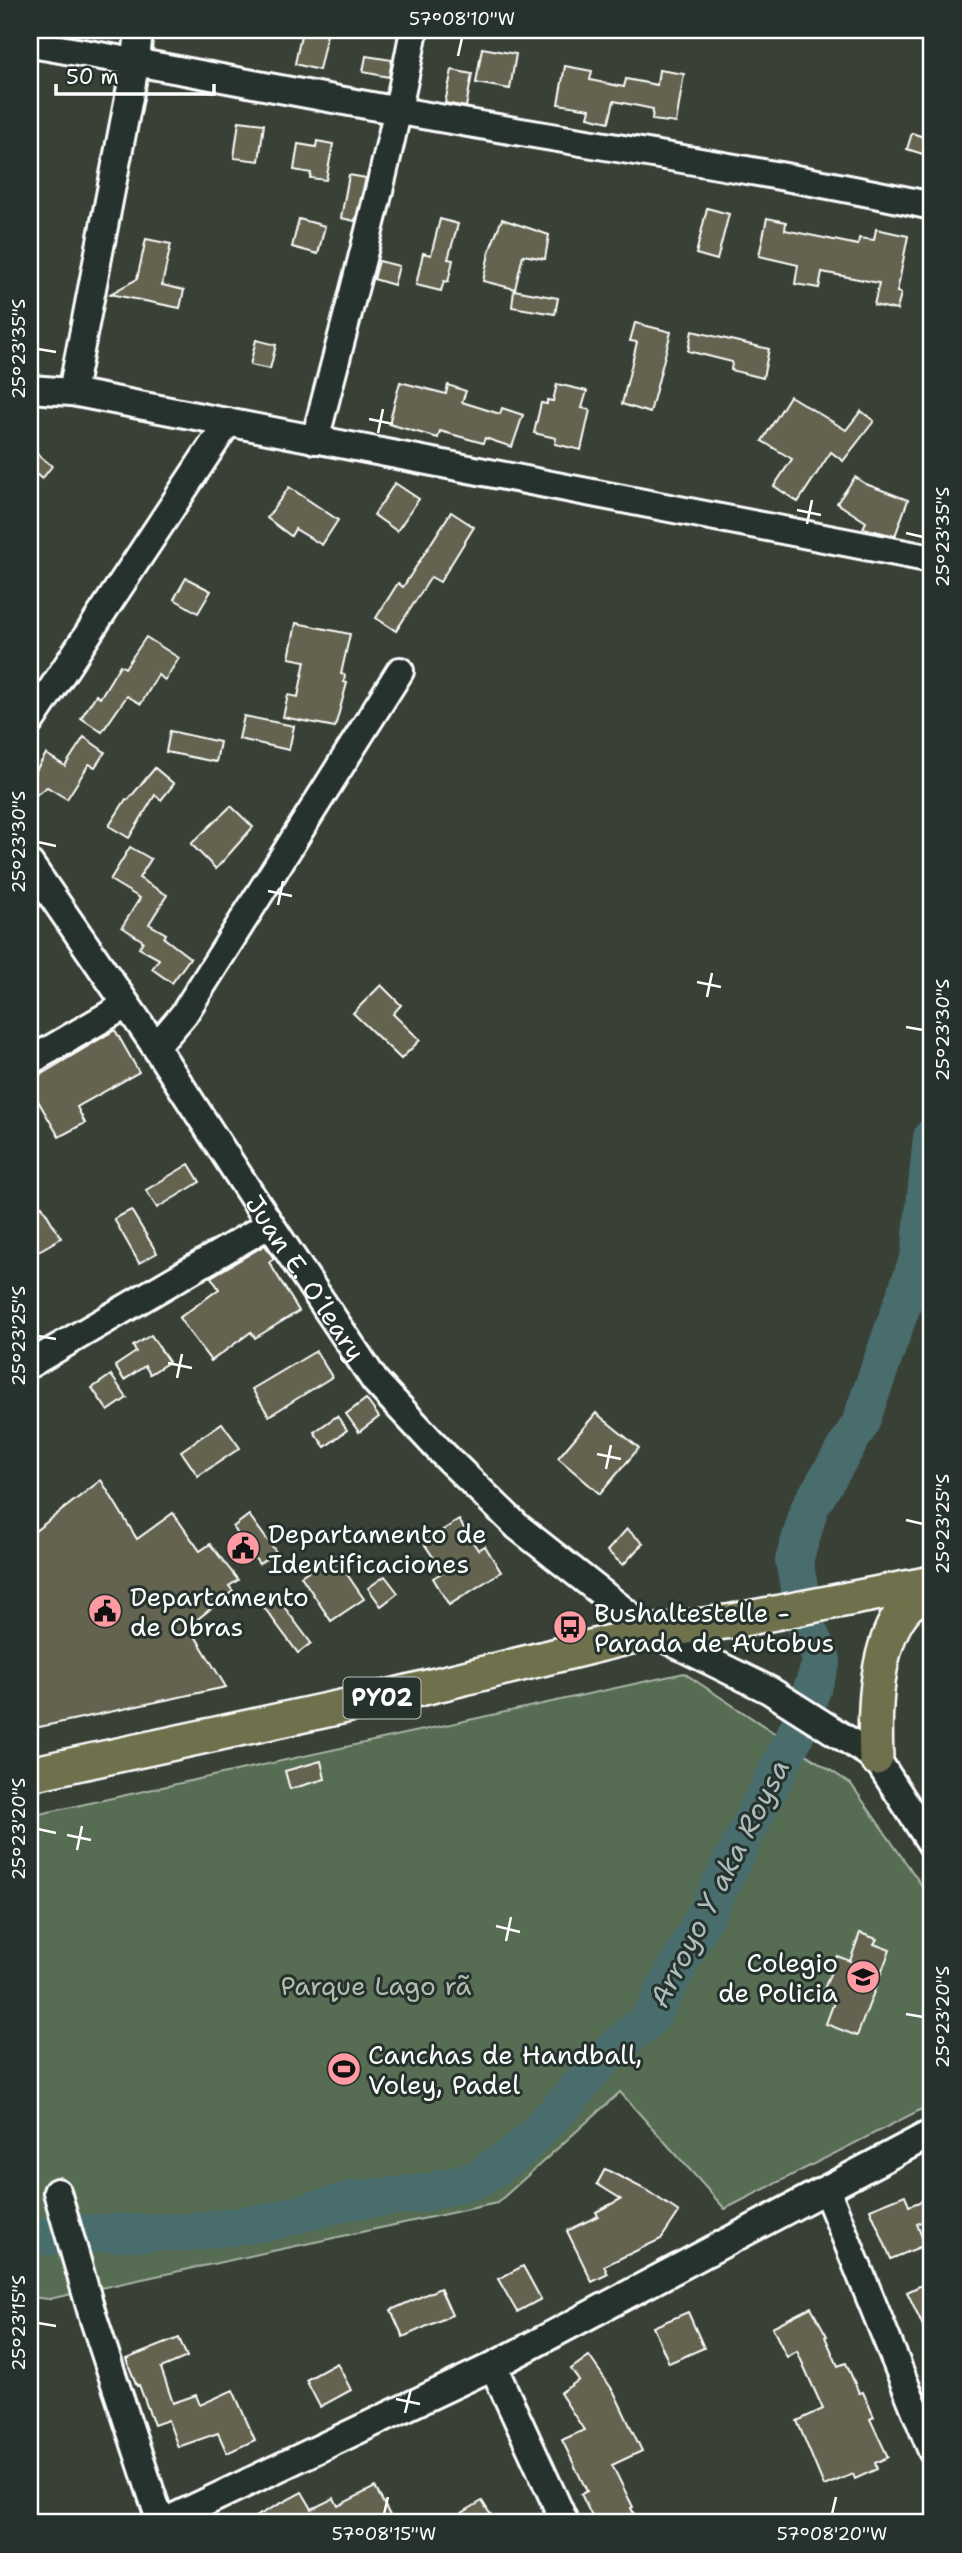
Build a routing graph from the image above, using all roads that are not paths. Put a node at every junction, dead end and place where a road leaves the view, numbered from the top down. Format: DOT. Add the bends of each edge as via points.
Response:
graph roads {
  1 [pos="139,30"];
  2 [pos="414,30"];
  3 [pos="30,44"];
  4 [pos="136,61"];
  5 [pos="399,111"];
  6 [pos="932,206"];
  7 [pos="30,389"];
  8 [pos="72,392"];
  9 [pos="228,422"];
  10 [pos="315,440"];
  11 [pos="932,559"];
  12 [pos="400,671"];
  13 [pos="30,722"];
  14 [pos="30,864"];
  15 [pos="126,1005"];
  16 [pos="153,1043"];
  17 [pos="30,1061"];
  18 [pos="270,1224"];
  19 [pos="30,1364"];
  20 [pos="932,1585"];
  21 [pos="651,1632"];
  22 [pos="876,1758"];
  23 [pos="30,1774"];
  24 [pos="932,1845"];
  25 [pos="932,2133"];
  26 [pos="826,2189"];
  27 [pos="57,2192"];
  28 [pos="493,2366"];
  29 [pos="932,2451"];
  30 [pos="162,2523"];
  31 [pos="565,2523"];
  1 -- 4 [label="street"];
  2 -- 5 [label="street"];
  3 -- 4 [label="street"];
  4 -- 5 [label="street"];
  4 -- 8 [label="street"];
  5 -- 6 [label="street"];
  5 -- 10 [label="street"];
  7 -- 8 [label="street"];
  8 -- 9 [label="street"];
  9 -- 10 [label="street"];
  9 -- 13 [label="street"];
  10 -- 11 [label="street"];
  12 -- 16 [label="street" via="184,1014"];
  14 -- 15 [label="street, Juan E. O´leary"];
  15 -- 16 [label="street, Juan E. O´leary"];
  15 -- 17 [label="street"];
  16 -- 18 [label="street, Juan E. O´leary"];
  18 -- 19 [label="street"];
  18 -- 21 [label="street, Juan E. O´leary" via="375,1381 435,1446 518,1527"];
  20 -- 21 [label="main road, PY02"];
  20 -- 22 [label="main road" via="904,1609 892,1628 875,1698"];
  21 -- 22 [label="street, Juan E. O´leary" via="769,1690"];
  21 -- 23 [label="main road, PY02" via="383,1698"];
  22 -- 24 [label="street"];
  25 -- 26 [label="street"];
  26 -- 28 [label="street"];
  26 -- 29 [label="street"];
  27 -- 30 [label="street"];
  28 -- 30 [label="street"];
  28 -- 31 [label="street"];
}
